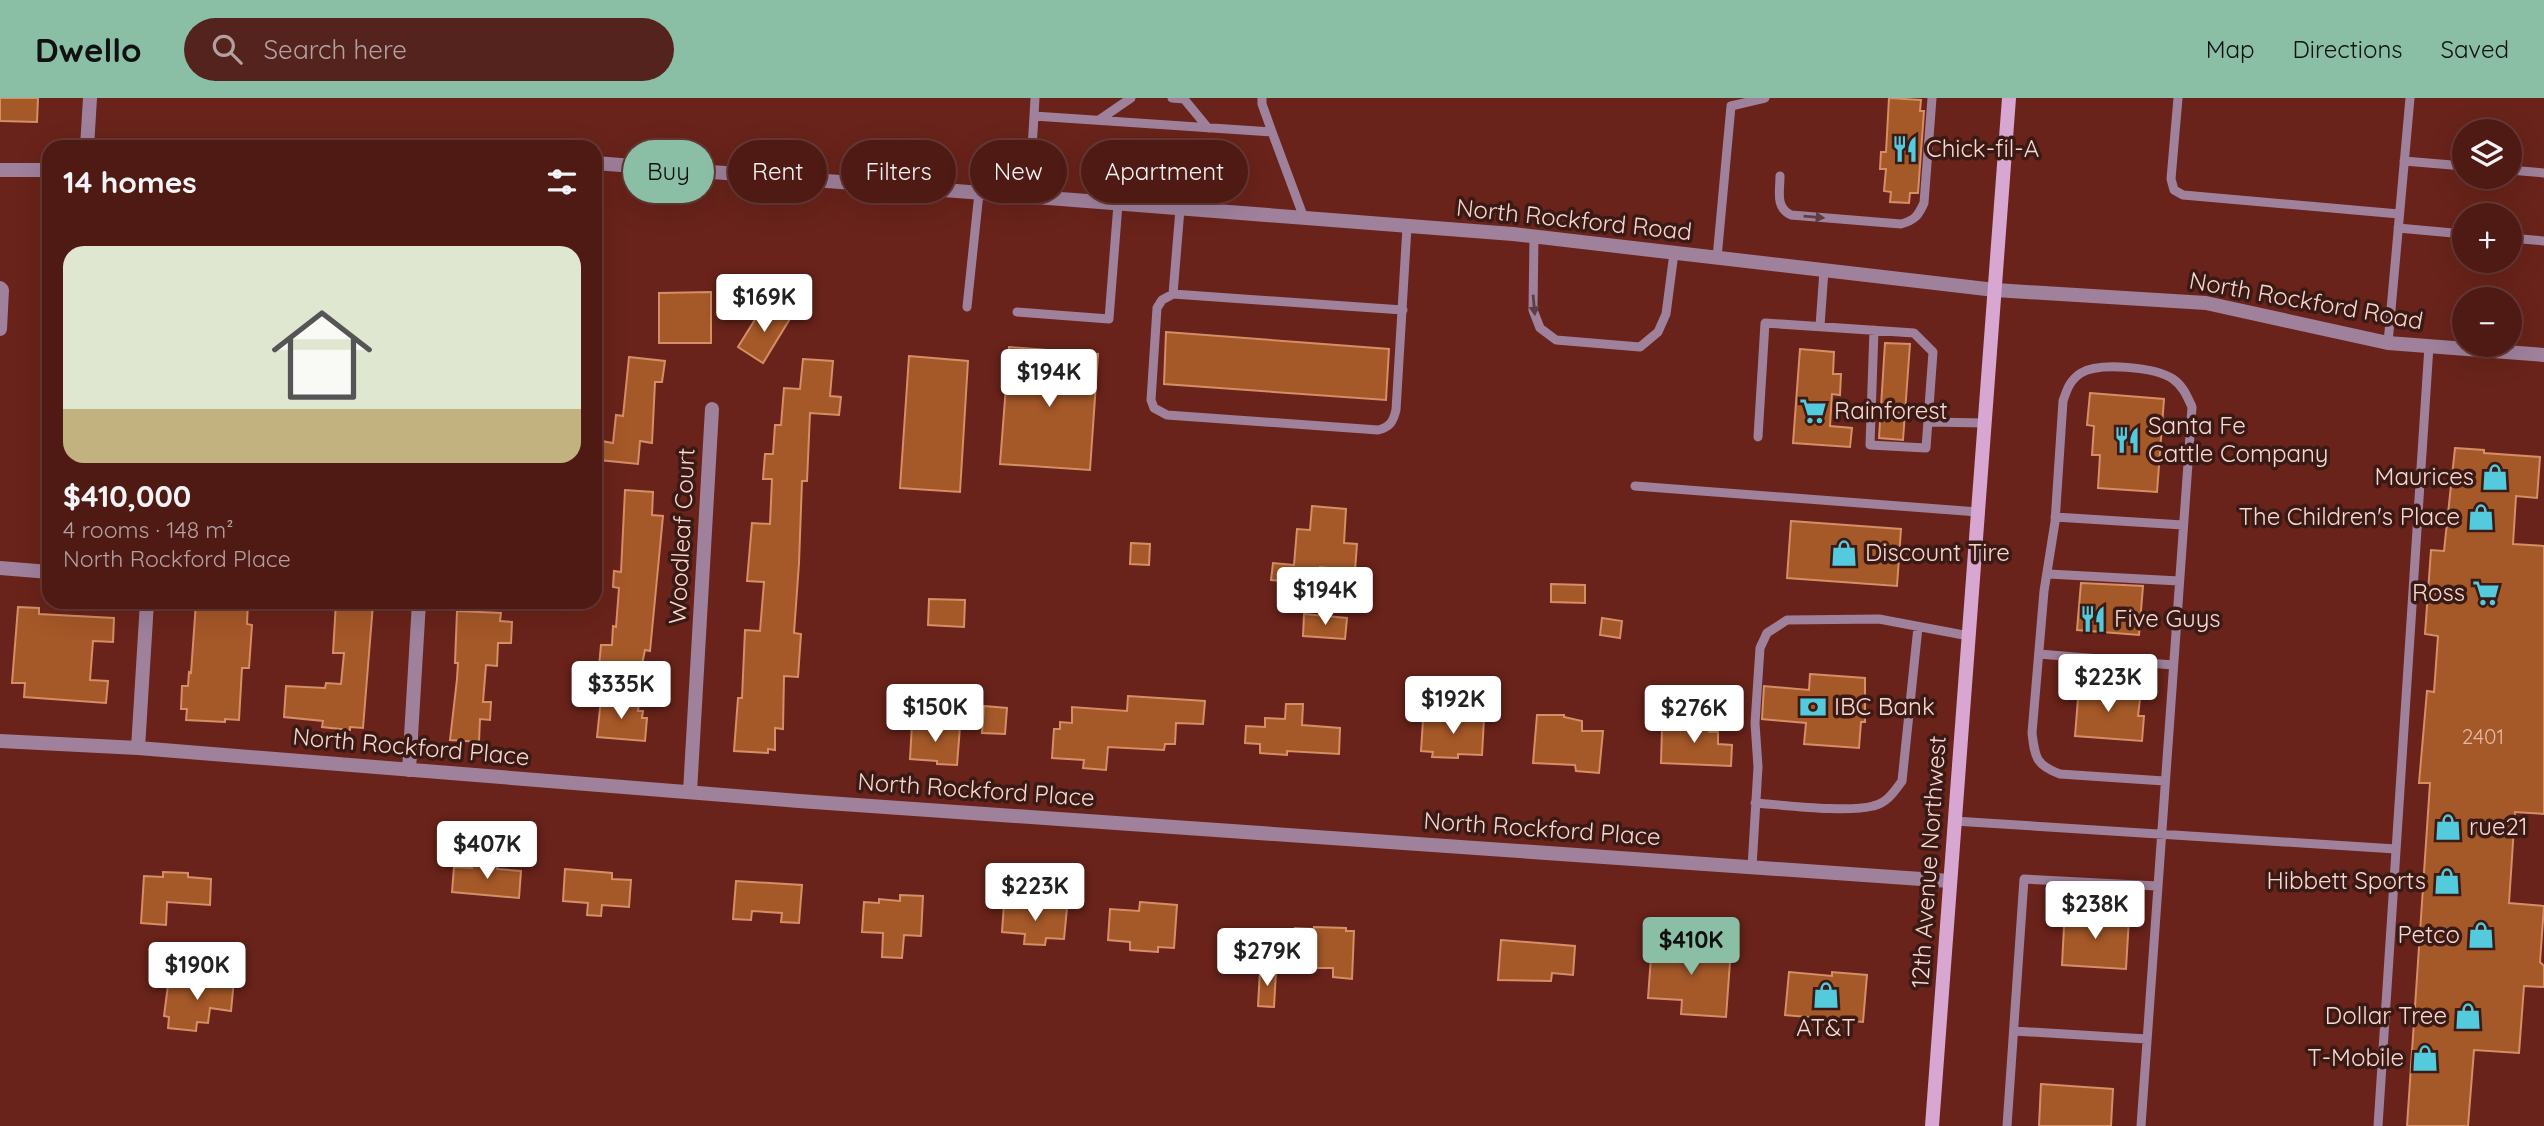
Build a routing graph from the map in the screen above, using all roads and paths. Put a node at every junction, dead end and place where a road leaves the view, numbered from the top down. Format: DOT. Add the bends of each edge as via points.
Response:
graph roads {
  1 [pos="90,98"];
  2 [pos="1035,98"];
  3 [pos="1131,98"];
  4 [pos="1172,98"];
  5 [pos="1262,98"];
  6 [pos="1765,98"];
  7 [pos="1932,98"];
  8 [pos="2009,98"];
  9 [pos="2178,98"];
  10 [pos="2410,98"];
  11 [pos="1034,116"];
  12 [pos="1099,120"];
  13 [pos="1208,128"];
  14 [pos="1272,132"];
  15 [pos="87,140"];
  16 [pos="1033,140"];
  17 [pos="2404,161"];
  18 [pos="602,164"];
  19 [pos="2452,165"];
  20 [pos="0,170"];
  21 [pos="42,170"];
  22 [pos="2522,171"];
  23 [pos="2544,173"];
  24 [pos="1780,176"];
  25 [pos="970,192"];
  26 [pos="1067,200"];
  27 [pos="978,203"];
  28 [pos="1118,204"];
  29 [pos="1180,209"];
  30 [pos="2399,214"];
  31 [pos="1304,218"];
  32 [pos="1407,226"];
  33 [pos="2398,228"];
  34 [pos="2452,233"];
  35 [pos="1534,237"];
  36 [pos="2522,239"];
  37 [pos="2544,241"];
  38 [pos="1674,253"];
  39 [pos="1717,258"];
  40 [pos="1824,270"];
  41 [pos="0,288"];
  42 [pos="1995,290"];
  43 [pos="1173,294"];
  44 [pos="967,307"];
  45 [pos="1403,310"];
  46 [pos="1017,312"];
  47 [pos="1820,327"];
  48 [pos="0,329"];
  49 [pos="1874,330"];
  50 [pos="2388,343"];
  51 [pos="2429,346"];
  52 [pos="2544,355"];
  53 [pos="712,409"];
  54 [pos="1928,422"];
  55 [pos="1985,423"];
  56 [pos="1758,437"];
  57 [pos="1635,486"];
  58 [pos="1978,512"];
  59 [pos="2055,517"];
  60 [pos="2183,525"];
  61 [pos="0,568"];
  62 [pos="42,571"];
  63 [pos="2048,574"];
  64 [pos="2179,582"];
  65 [pos="147,609"];
  66 [pos="419,609"];
  67 [pos="1918,626"];
  68 [pos="1969,636"];
  69 [pos="2039,654"];
  70 [pos="2173,665"];
  71 [pos="0,741"];
  72 [pos="138,748"];
  73 [pos="409,770"];
  74 [pos="2164,780"];
  75 [pos="690,792"];
  76 [pos="1755,803"];
  77 [pos="1954,821"];
  78 [pos="2160,834"];
  79 [pos="2396,849"];
  80 [pos="1752,867"];
  81 [pos="1950,881"];
  82 [pos="2157,886"];
  83 [pos="2014,1031"];
  84 [pos="2147,1038"];
  85 [pos="1932,1126"];
  86 [pos="2007,1126"];
  87 [pos="2141,1126"];
  88 [pos="2378,1126"];
  1 -- 15 [label="street"];
  2 -- 11 [label="lane"];
  3 -- 12 [label="lane"];
  4 -- 13 [label="lane" via="1184,99"];
  5 -- 14 [label="lane"];
  6 -- 39 [label="lane" via="1731,106"];
  24 -- 7 [label="lane, one-way" via="1780,205 1791,215 1901,225 1912,221 1924,203"];
  8 -- 42 [label="main road, 12th Avenue Northwest"];
  9 -- 30 [label="lane" via="2171,179 2174,190 2183,195"];
  10 -- 17 [label="lane"];
  11 -- 12 [label="lane"];
  11 -- 16 [label="lane"];
  12 -- 13 [label="lane"];
  13 -- 14 [label="lane"];
  14 -- 31 [label="lane"];
  17 -- 19 [label="lane"];
  17 -- 30 [label="lane"];
  18 -- 25 [label="street, North Rockford Road"];
  20 -- 21 [label="street"];
  22 -- 23 [label="lane"];
  26 -- 28 [label="street, North Rockford Road"];
  27 -- 44 [label="lane"];
  28 -- 29 [label="street, North Rockford Road"];
  28 -- 46 [label="lane" via="1109,319"];
  29 -- 31 [label="street, North Rockford Road"];
  29 -- 43 [label="lane"];
  30 -- 33 [label="lane"];
  31 -- 32 [label="street, North Rockford Road"];
  32 -- 35 [label="street, North Rockford Road"];
  32 -- 45 [label="lane"];
  33 -- 34 [label="lane"];
  33 -- 50 [label="lane"];
  35 -- 38 [label="street, North Rockford Road"];
  35 -- 38 [label="lane, one-way" via="1533,310 1539,328 1556,340 1640,347 1658,332 1666,314"];
  36 -- 37 [label="lane"];
  38 -- 39 [label="street, North Rockford Road"];
  39 -- 40 [label="street, North Rockford Road"];
  40 -- 42 [label="street, North Rockford Road"];
  40 -- 47 [label="lane"];
  41 -- 48 [label="street"];
  42 -- 50 [label="street, North Rockford Road" via="2206,303"];
  42 -- 55 [label="main road, 12th Avenue Northwest"];
  43 -- 45 [label="lane"];
  43 -- 45 [label="lane" via="1157,308 1154,408 1167,415 1365,429 1387,428 1394,421"];
  47 -- 49 [label="lane"];
  47 -- 56 [label="lane" via="1765,323"];
  49 -- 54 [label="lane" via="1914,332 1933,352"];
  49 -- 54 [label="lane" via="1870,446 1926,448"];
  50 -- 51 [label="street, North Rockford Road"];
  51 -- 52 [label="street, North Rockford Road"];
  51 -- 79 [label="lane"];
  53 -- 75 [label="street, Woodleaf Court"];
  54 -- 55 [label="lane"];
  55 -- 58 [label="main road, 12th Avenue Northwest"];
  57 -- 58 [label="lane"];
  58 -- 68 [label="main road, 12th Avenue Northwest"];
  59 -- 60 [label="lane"];
  59 -- 60 [label="lane" via="2063,401 2070,383 2082,372 2129,368 2172,378 2192,407"];
  59 -- 63 [label="lane"];
  60 -- 64 [label="lane"];
  61 -- 62 [label="street"];
  63 -- 64 [label="lane"];
  63 -- 69 [label="lane"];
  64 -- 70 [label="lane"];
  65 -- 72 [label="street"];
  66 -- 73 [label="street"];
  67 -- 68 [label="lane"];
  67 -- 76 [label="lane" via="1902,781 1890,797 1874,806 1850,808"];
  67 -- 76 [label="lane" via="1879,619 1787,620 1767,633 1760,648 1757,685"];
  68 -- 77 [label="main road, 12th Avenue Northwest"];
  69 -- 70 [label="lane"];
  69 -- 74 [label="lane" via="2032,733 2035,755 2045,768 2060,774"];
  70 -- 74 [label="lane"];
  71 -- 72 [label="street, North Rockford Place"];
  72 -- 73 [label="street, North Rockford Place"];
  73 -- 75 [label="street, North Rockford Place"];
  74 -- 78 [label="lane"];
  75 -- 80 [label="street, North Rockford Place"];
  76 -- 80 [label="lane"];
  77 -- 78 [label="lane"];
  77 -- 81 [label="main road, 12th Avenue Northwest"];
  78 -- 79 [label="lane"];
  78 -- 82 [label="lane"];
  79 -- 88 [label="lane"];
  80 -- 81 [label="street, North Rockford Place"];
  81 -- 85 [label="main road, 12th Avenue Northwest"];
  82 -- 83 [label="lane" via="2024,879"];
  82 -- 84 [label="lane"];
  83 -- 84 [label="lane"];
  83 -- 86 [label="lane"];
  84 -- 87 [label="lane"];
}
